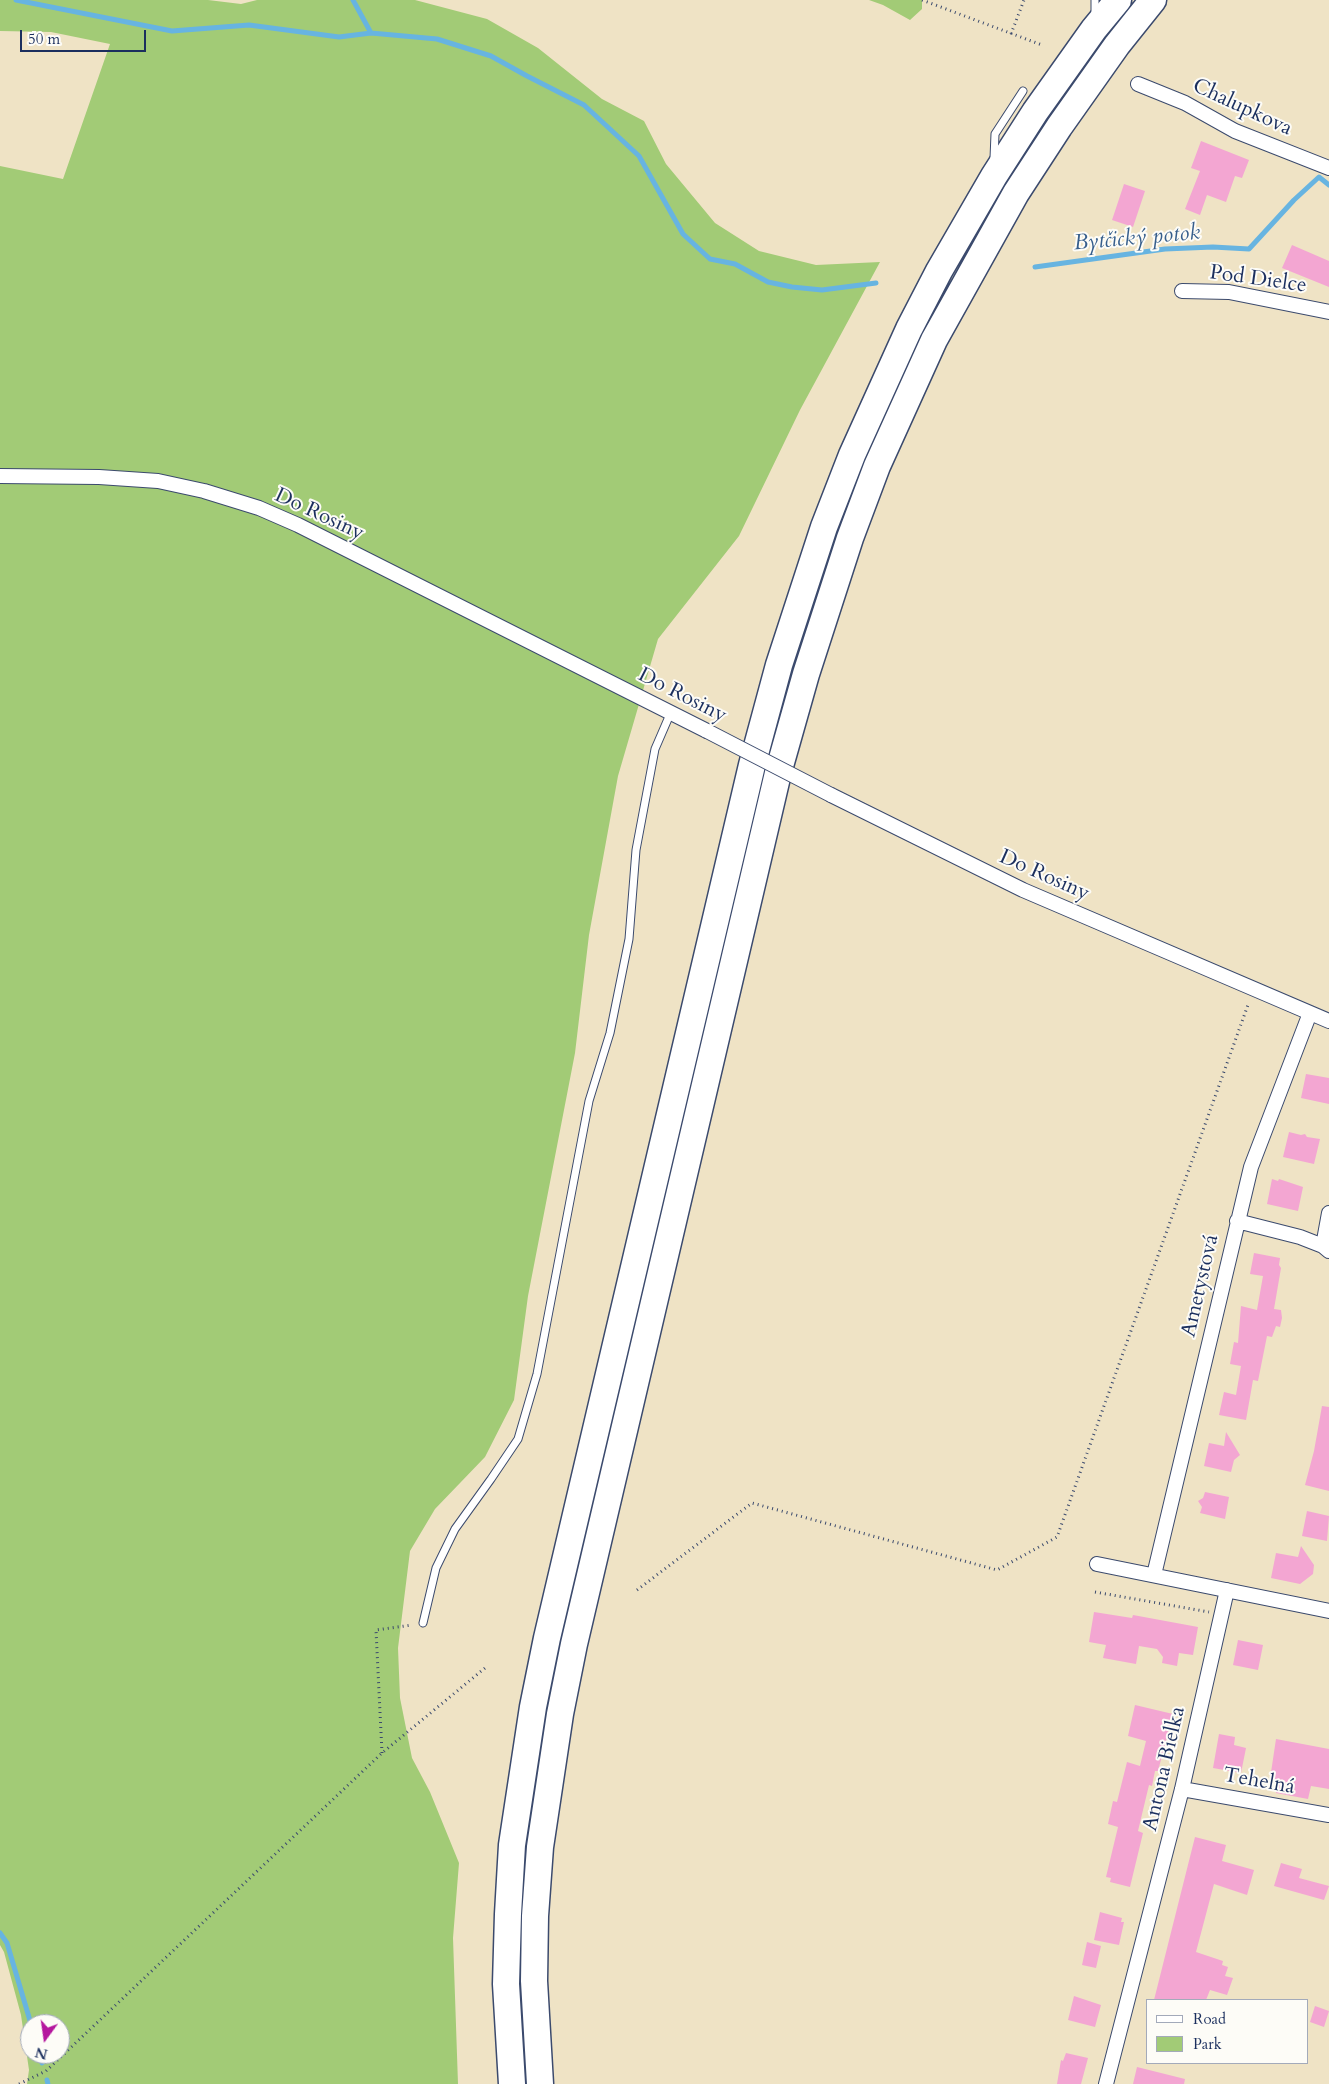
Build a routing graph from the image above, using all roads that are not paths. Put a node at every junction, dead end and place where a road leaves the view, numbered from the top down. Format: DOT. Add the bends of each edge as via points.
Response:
graph roads {
  1 [pos="1095,0"];
  2 [pos="1118,0"];
  3 [pos="1153,0"];
  4 [pos="1094,29"];
  5 [pos="1138,84"];
  6 [pos="1023,91"];
  7 [pos="1329,168"];
  8 [pos="994,176"];
  9 [pos="1182,291"];
  10 [pos="1329,312"];
  11 [pos="0,476"];
  12 [pos="671,712"];
  13 [pos="1310,1013"];
  14 [pos="1329,1021"];
  15 [pos="1329,1213"];
  16 [pos="1237,1221"];
  17 [pos="1326,1249"];
  18 [pos="1097,1564"];
  19 [pos="1154,1576"];
  20 [pos="1227,1590"];
  21 [pos="1329,1611"];
  22 [pos="423,1623"];
  23 [pos="1182,1789"];
  24 [pos="1329,1815"];
  25 [pos="512,2084"];
  26 [pos="540,2084"];
  27 [pos="1106,2084"];
  1 -- 4 [label="lane"];
  2 -- 4 [label="highway"];
  3 -- 26 [label="highway" via="1090,82 1016,192 934,340 877,466 806,674 778,773 560,1714 540,1847 535,1916 534,1981"];
  4 -- 8 [label="highway"];
  5 -- 7 [label="street, Chalupkova" via="1235,131"];
  6 -- 8 [label="lane" via="995,134"];
  8 -- 25 [label="highway" via="909,329 852,456 799,601 752,765 533,1707 512,1845 508,1914 506,1984"];
  9 -- 10 [label="street, Pod Dielce" via="1229,292"];
  11 -- 12 [label="street, Do Rosiny" via="158,481 259,508"];
  12 -- 13 [label="street, Do Rosiny, bridge" via="1022,890"];
  12 -- 22 [label="lane" via="655,749 636,850 629,939 610,1033 589,1101 537,1374 518,1439 455,1529 436,1568"];
  13 -- 14 [label="street, Do Rosiny"];
  13 -- 16 [label="street, Ametystová" via="1251,1166"];
  15 -- 17 [label="street"];
  16 -- 17 [label="street" via="1300,1237"];
  16 -- 19 [label="street, Ametystová"];
  18 -- 19 [label="street"];
  19 -- 20 [label="street"];
  20 -- 21 [label="street"];
  20 -- 23 [label="street, Antona Bielka"];
  23 -- 24 [label="street, Tehelná"];
  23 -- 27 [label="street, Antona Bielka"];
}
